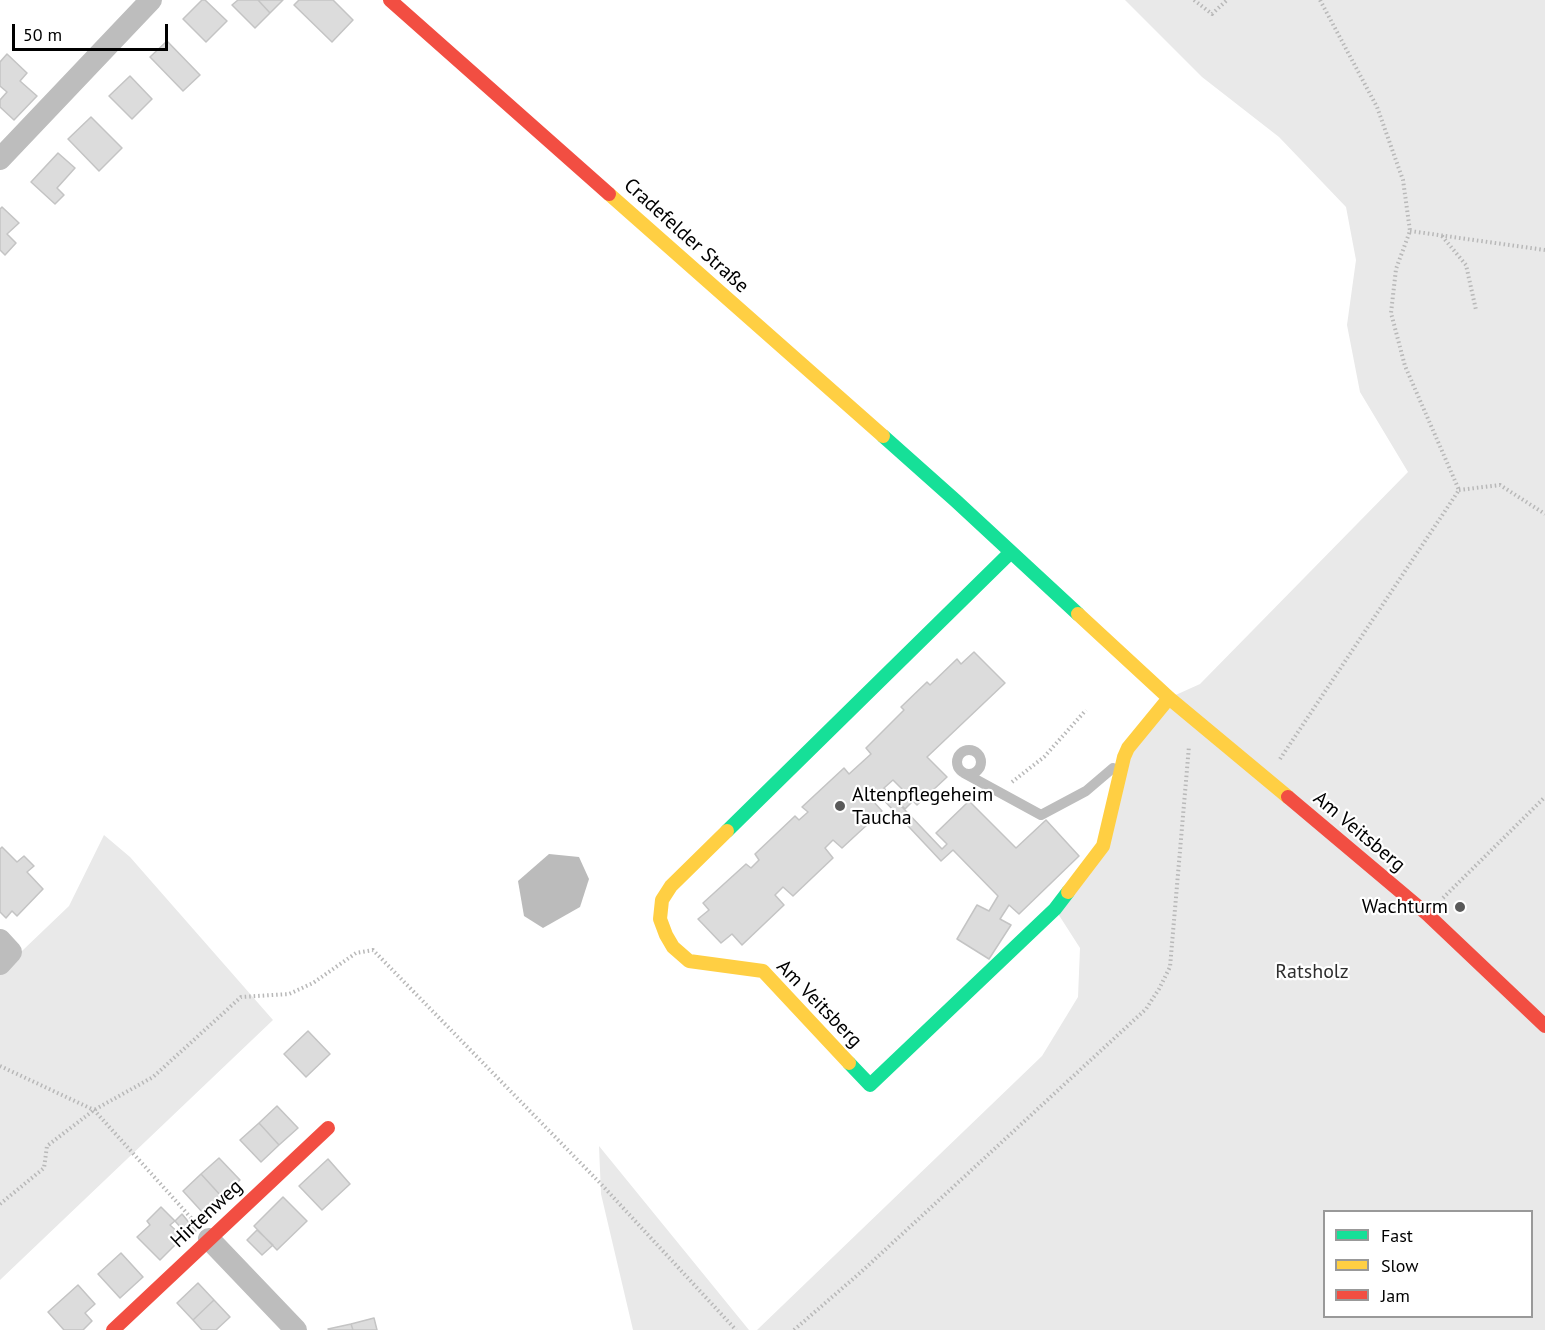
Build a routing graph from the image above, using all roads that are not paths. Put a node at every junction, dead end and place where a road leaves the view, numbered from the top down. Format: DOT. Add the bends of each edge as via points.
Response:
graph roads {
  1 [pos="151,0"];
  2 [pos="390,0"];
  3 [pos="5,146"];
  4 [pos="956,501"];
  5 [pos="1011,552"];
  6 [pos="1169,698"];
  7 [pos="1124,757"];
  8 [pos="964,773"];
  9 [pos="0,940"];
  10 [pos="0,964"];
  11 [pos="1545,1026"];
  12 [pos="328,1128"];
  13 [pos="209,1239"];
  14 [pos="113,1330"];
  15 [pos="296,1330"];
  1 -- 3 [label="street"];
  2 -- 4 [label="street, Cradefelder Straße"];
  4 -- 5 [label="street, Am Veitsberg"];
  5 -- 6 [label="street, Am Veitsberg"];
  5 -- 7 [label="street, Am Veitsberg" via="671,886 662,900 660,919 666,935 689,961 763,971 870,1084 1056,909 1103,846"];
  6 -- 7 [label="street, Am Veitsberg"];
  6 -- 11 [label="street, Am Veitsberg" via="1427,914"];
  7 -- 8 [label="lane" via="1086,791 1041,814"];
  9 -- 10 [label="street" via="11,952"];
  12 -- 13 [label="street, Hirtenweg"];
  13 -- 14 [label="street, Hirtenweg"];
  13 -- 15 [label="street"];
}
